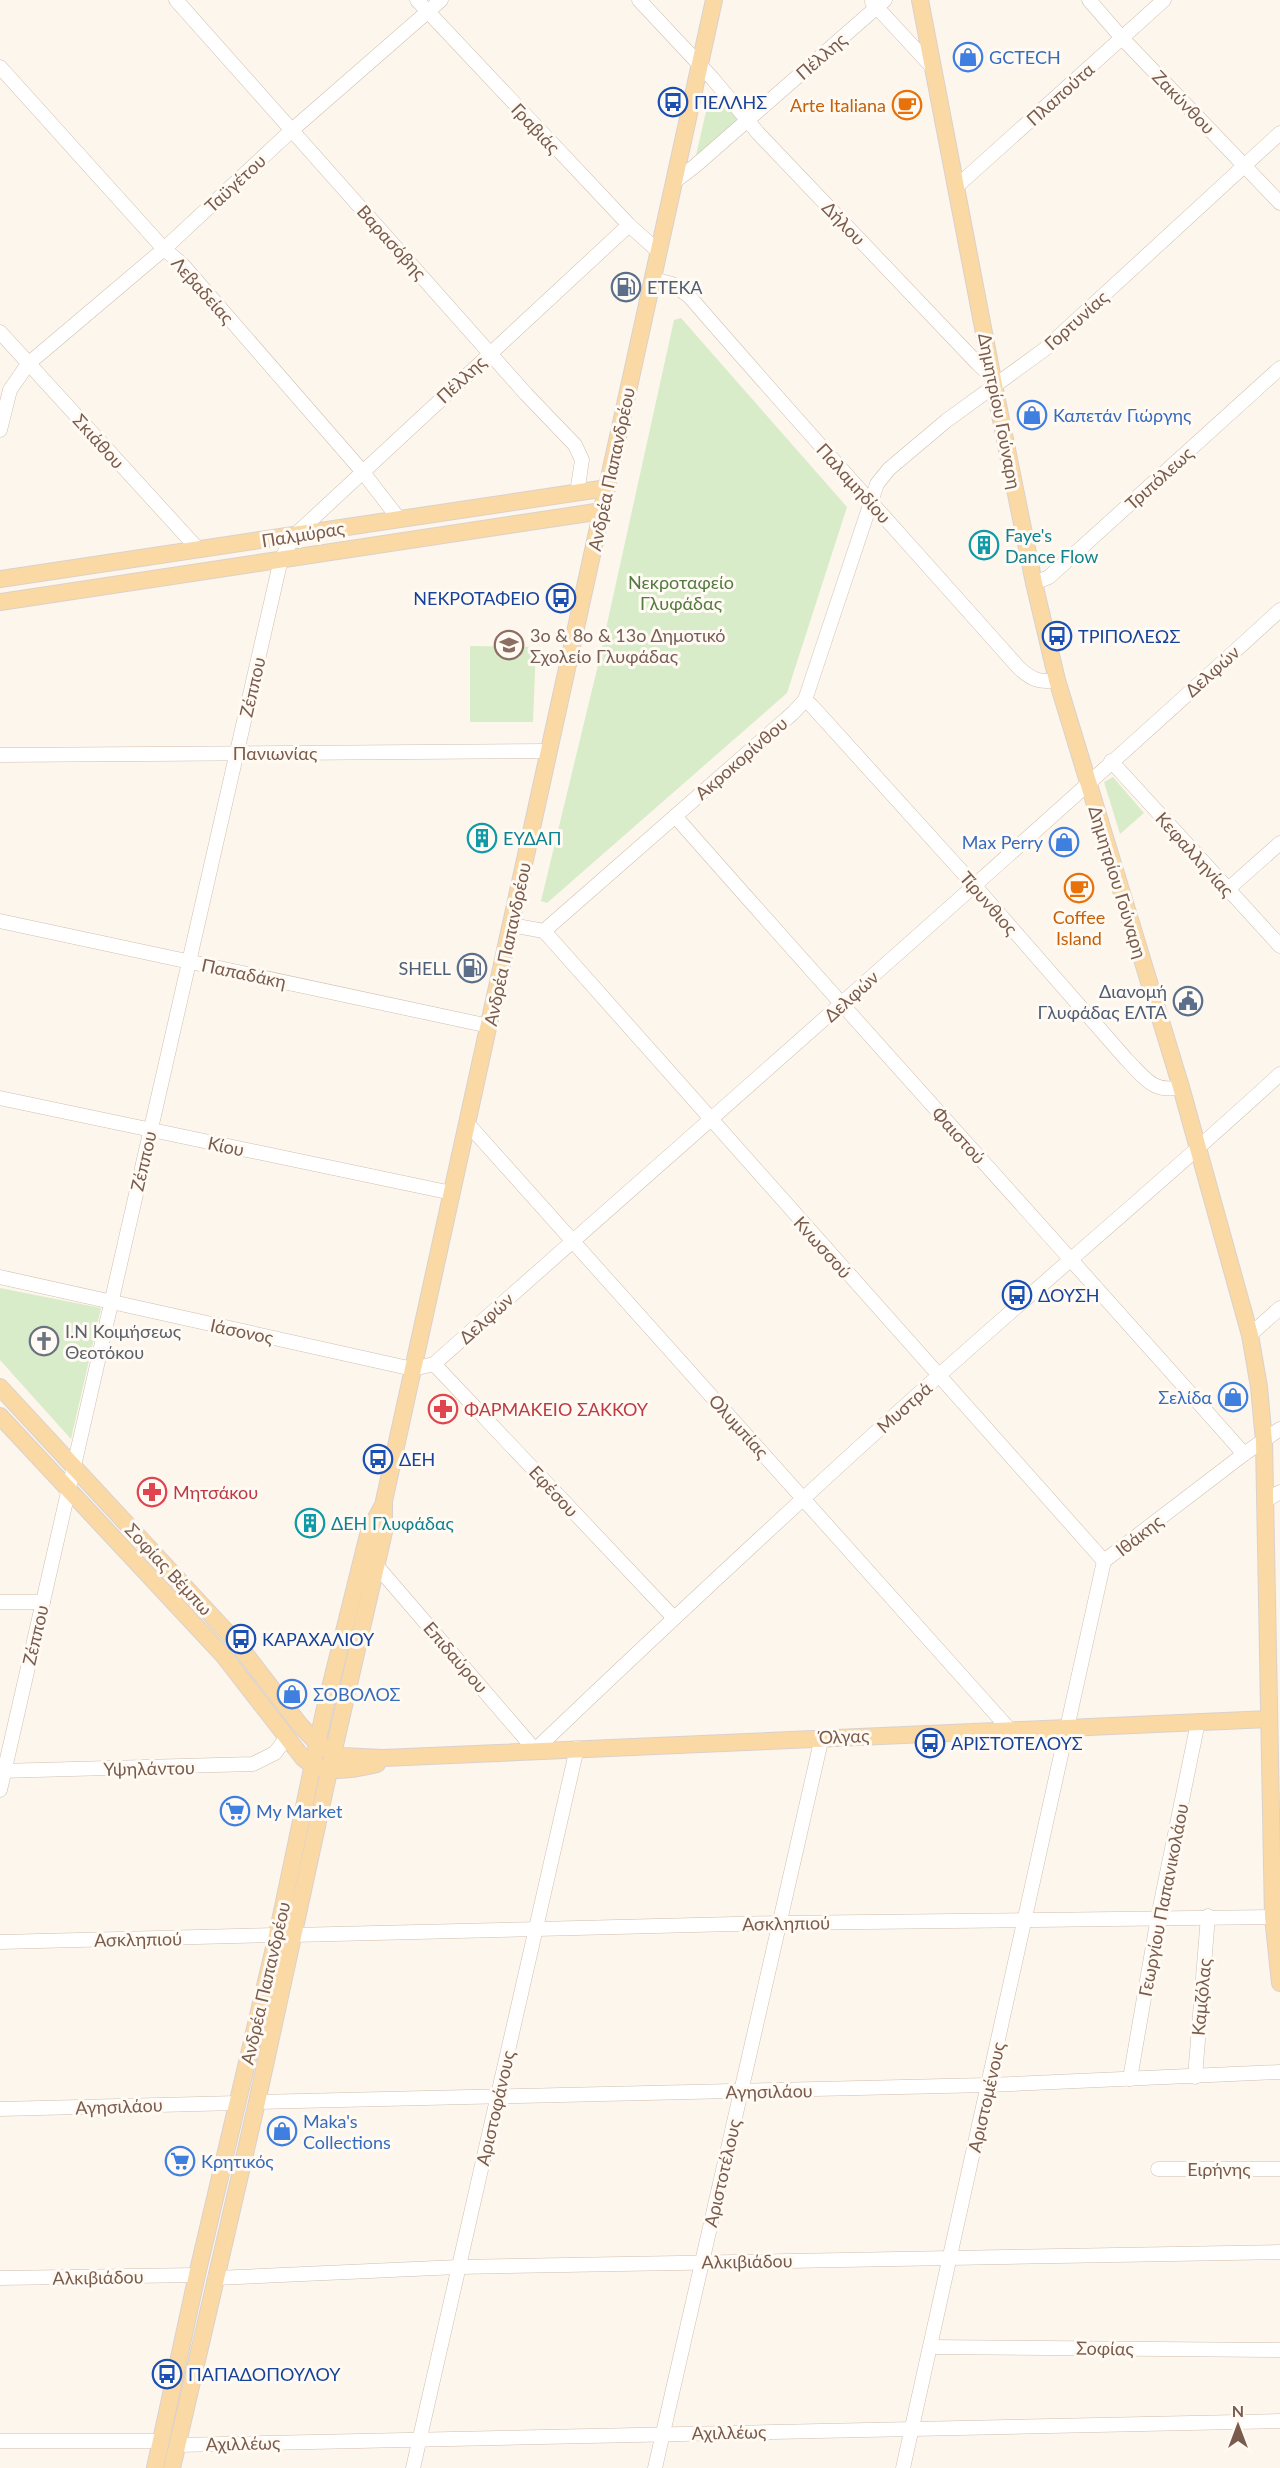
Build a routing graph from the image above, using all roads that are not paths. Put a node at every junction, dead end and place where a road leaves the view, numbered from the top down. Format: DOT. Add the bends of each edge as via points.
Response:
graph roads {
  1 [pos="176,0"];
  2 [pos="417,0"];
  3 [pos="441,0"];
  4 [pos="639,0"];
  5 [pos="714,0"];
  6 [pos="920,0"];
  7 [pos="1089,0"];
  8 [pos="1164,0"];
  9 [pos="878,2"];
  10 [pos="428,12"];
  11 [pos="1122,38"];
  12 [pos="700,66"];
  13 [pos="0,67"];
  14 [pos="933,68"];
  15 [pos="747,120"];
  16 [pos="292,130"];
  17 [pos="1280,133"];
  18 [pos="1245,165"];
  19 [pos="674,182"];
  20 [pos="956,187"];
  21 [pos="1280,203"];
  22 [pos="629,225"];
  23 [pos="164,249"];
  24 [pos="659,252"];
  25 [pos="653,279"];
  26 [pos="0,332"];
  27 [pos="491,352"];
  28 [pos="28,364"];
  29 [pos="1280,368"];
  30 [pos="993,381"];
  31 [pos="0,430"];
  32 [pos="362,471"];
  33 [pos="607,488"];
  34 [pos="577,493"];
  35 [pos="872,501"];
  36 [pos="602,511"];
  37 [pos="399,519"];
  38 [pos="295,535"];
  39 [pos="198,549"];
  40 [pos="281,559"];
  41 [pos="0,579"];
  42 [pos="1034,583"];
  43 [pos="0,602"];
  44 [pos="1280,610"];
  45 [pos="1057,680"];
  46 [pos="805,700"];
  47 [pos="549,751"];
  48 [pos="237,753"];
  49 [pos="0,755"];
  50 [pos="1111,761"];
  51 [pos="1088,785"];
  52 [pos="675,816"];
  53 [pos="1280,843"];
  54 [pos="974,885"];
  55 [pos="1227,890"];
  56 [pos="0,921"];
  57 [pos="511,925"];
  58 [pos="544,932"];
  59 [pos="1280,946"];
  60 [pos="189,961"];
  61 [pos="841,1005"];
  62 [pos="489,1026"];
  63 [pos="1280,1074"];
  64 [pos="1181,1087"];
  65 [pos="0,1098"];
  66 [pos="709,1118"];
  67 [pos="467,1123"];
  68 [pos="151,1130"];
  69 [pos="1198,1149"];
  70 [pos="452,1193"];
  71 [pos="573,1241"];
  72 [pos="1072,1259"];
  73 [pos="0,1277"];
  74 [pos="111,1303"];
  75 [pos="1280,1308"];
  76 [pos="1250,1335"];
  77 [pos="434,1364"];
  78 [pos="413,1369"];
  79 [pos="938,1376"];
  80 [pos="0,1387"];
  81 [pos="0,1416"];
  82 [pos="1280,1429"];
  83 [pos="8,1433"];
  84 [pos="1264,1441"];
  85 [pos="1244,1454"];
  86 [pos="74,1466"];
  87 [pos="68,1489"];
  88 [pos="1280,1491"];
  89 [pos="803,1498"];
  90 [pos="384,1501"];
  91 [pos="1265,1501"];
  92 [pos="1273,1541"];
  93 [pos="1104,1562"];
  94 [pos="376,1565"];
  95 [pos="0,1602"];
  96 [pos="43,1602"];
  97 [pos="674,1618"];
  98 [pos="1274,1718"];
  99 [pos="1198,1722"];
  100 [pos="1068,1727"];
  101 [pos="1010,1730"];
  102 [pos="287,1737"];
  103 [pos="822,1737"];
  104 [pos="317,1743"];
  105 [pos="577,1748"];
  106 [pos="535,1750"];
  107 [pos="333,1754"];
  108 [pos="408,1755"];
  109 [pos="321,1769"];
  110 [pos="2,1771"];
  111 [pos="0,1790"];
  112 [pos="1158,1917"];
  113 [pos="1208,1917"];
  114 [pos="1277,1917"];
  115 [pos="1026,1919"];
  116 [pos="779,1923"];
  117 [pos="536,1928"];
  118 [pos="285,1935"];
  119 [pos="0,1942"];
  120 [pos="1280,1983"];
  121 [pos="1280,2072"];
  122 [pos="1195,2077"];
  123 [pos="1130,2079"];
  124 [pos="988,2085"];
  125 [pos="741,2091"];
  126 [pos="497,2097"];
  127 [pos="257,2102"];
  128 [pos="238,2103"];
  129 [pos="0,2109"];
  130 [pos="1158,2169"];
  131 [pos="1280,2169"];
  132 [pos="1280,2252"];
  133 [pos="950,2256"];
  134 [pos="702,2262"];
  135 [pos="458,2267"];
  136 [pos="196,2275"];
  137 [pos="0,2278"];
  138 [pos="215,2278"];
  139 [pos="930,2347"];
  140 [pos="1280,2350"];
  141 [pos="1280,2421"];
  142 [pos="912,2429"];
  143 [pos="663,2434"];
  144 [pos="419,2439"];
  145 [pos="0,2441"];
  146 [pos="170,2443"];
  147 [pos="155,2468"];
  148 [pos="172,2468"];
  149 [pos="413,2468"];
  150 [pos="655,2468"];
  151 [pos="903,2468"];
  1 -- 16 [label="street, Βαρασόβης"];
  2 -- 10 [label="street, Γραβιάς"];
  3 -- 10 [label="street, Ταϋγέτου"];
  4 -- 12 [label="street, Δήλου"];
  5 -- 12 [label="main road, Ανδρέα Παπανδρέου"];
  6 -- 14 [label="main road, Δημητρίου Γούναρη"];
  7 -- 11 [label="street, Ζακύνθου"];
  8 -- 11 [label="street, Πλαπούτα"];
  9 -- 14 [label="street"];
  9 -- 15 [label="street, Πέλλης"];
  10 -- 16 [label="street, Ταϋγέτου"];
  10 -- 22 [label="street, Γραβιάς"];
  11 -- 18 [label="street, Ζακύνθου"];
  11 -- 20 [label="street, Πλαπούτα"];
  12 -- 15 [label="street, Δήλου"];
  12 -- 19 [label="main road, Ανδρέα Παπανδρέου"];
  13 -- 23 [label="street, Λεβαδείας"];
  14 -- 20 [label="main road, Δημητρίου Γούναρη"];
  15 -- 19 [label="street, Πέλλης"];
  15 -- 30 [label="street, Δήλου"];
  16 -- 23 [label="street, Ταϋγέτου"];
  16 -- 27 [label="street, Βαρασόβης"];
  17 -- 18 [label="street, Γορτυνίας"];
  18 -- 21 [label="street, Ζακύνθου"];
  18 -- 30 [label="street, Γορτυνίας" via="1045,349"];
  19 -- 24 [label="main road, Ανδρέα Παπανδρέου"];
  20 -- 30 [label="main road, Δημητρίου Γούναρη"];
  22 -- 24 [label="street, Γραβιάς"];
  22 -- 27 [label="street, Πέλλης"];
  23 -- 28 [label="street, Ταϋγέτου"];
  23 -- 32 [label="street, Λεβαδείας" via="182,264"];
  24 -- 25 [label="main road, Ανδρέα Παπανδρέου"];
  25 -- 33 [label="main road, Ανδρέα Παπανδρέου"];
  25 -- 35 [label="street, Παλαμηδίου" via="672,284 689,296"];
  26 -- 28 [label="street, Σκιάθου"];
  27 -- 32 [label="street, Πέλλης"];
  27 -- 34 [label="street, Βαρασόβης" via="575,445 582,460"];
  28 -- 31 [label="street, Ταϋγέτου" via="10,390"];
  28 -- 39 [label="street, Σκιάθου"];
  29 -- 42 [label="street, Τριπόλεως" via="1049,577"];
  30 -- 35 [label="street, Γορτυνίας" via="889,469"];
  30 -- 42 [label="main road, Δημητρίου Γούναρη"];
  32 -- 37 [label="street, Λεβαδείας"];
  32 -- 38 [label="street, Πέλλης"];
  33 -- 34 [label="main road, Παλμύρας"];
  33 -- 36 [label="main road, Ανδρέα Παπανδρέου"];
  34 -- 37 [label="main road, Παλμύρας"];
  35 -- 45 [label="street, Παλαμηδίου" via="1030,679"];
  35 -- 46 [label="street, Ακροκορίνθου"];
  36 -- 40 [label="main road, Παλμύρας"];
  36 -- 47 [label="main road, Ανδρέα Παπανδρέου"];
  37 -- 38 [label="main road, Παλμύρας"];
  38 -- 39 [label="main road, Παλμύρας"];
  38 -- 40 [label="street, Ζέππου"];
  39 -- 41 [label="main road, Παλμύρας"];
  40 -- 43 [label="main road, Παλμύρας"];
  40 -- 48 [label="street, Ζέππου"];
  42 -- 45 [label="main road, Δημητρίου Γούναρη"];
  44 -- 50 [label="street, Δελφών"];
  45 -- 51 [label="main road, Δημητρίου Γούναρη"];
  46 -- 52 [label="street, Ακροκορίνθου"];
  46 -- 54 [label="street, Τίρυνθιος"];
  47 -- 48 [label="street, Πανιωνίας"];
  47 -- 57 [label="main road, Ανδρέα Παπανδρέου"];
  48 -- 49 [label="street, Πανιωνίας"];
  48 -- 60 [label="street, Ζέππου"];
  50 -- 51 [label="street, Δελφών"];
  50 -- 55 [label="street, Κεφαλληνίας"];
  51 -- 54 [label="street, Δελφών"];
  51 -- 64 [label="main road, Δημητρίου Γούναρη"];
  52 -- 58 [label="street, Ακροκορίνθου"];
  52 -- 61 [label="street, Φαιστού"];
  53 -- 55 [label="street"];
  54 -- 61 [label="street, Δελφών"];
  54 -- 64 [label="street, Τίρυνθιος" via="1150,1084 1169,1090"];
  55 -- 59 [label="street, Κεφαλληνίας"];
  56 -- 60 [label="street, Παπαδάκη"];
  57 -- 58 [label="street"];
  57 -- 62 [label="main road, Ανδρέα Παπανδρέου"];
  58 -- 66 [label="street, Κνωσσού"];
  60 -- 62 [label="street, Παπαδάκη"];
  60 -- 68 [label="street, Ζέππου"];
  61 -- 66 [label="street, Δελφών"];
  61 -- 72 [label="street, Φαιστού"];
  62 -- 67 [label="main road, Ανδρέα Παπανδρέου"];
  63 -- 69 [label="street, Μυστρά"];
  64 -- 69 [label="main road, Δημητρίου Γούναρη"];
  65 -- 68 [label="street, Κίου"];
  66 -- 71 [label="street, Δελφών"];
  66 -- 79 [label="street, Κνωσσού"];
  67 -- 70 [label="main road, Ανδρέα Παπανδρέου"];
  67 -- 71 [label="street, Ολυμπίας"];
  68 -- 70 [label="street, Κίου"];
  68 -- 74 [label="street, Ζέππου"];
  69 -- 72 [label="street, Μυστρά"];
  69 -- 76 [label="main road, Δημητρίου Γούναρη"];
  70 -- 78 [label="main road, Ανδρέα Παπανδρέου"];
  71 -- 77 [label="street, Δελφών"];
  71 -- 89 [label="street, Ολυμπίας"];
  72 -- 79 [label="street, Μυστρά"];
  72 -- 85 [label="street, Φαιστού"];
  73 -- 74 [label="street, Ιάσονος"];
  74 -- 78 [label="street, Ιάσονος"];
  74 -- 86 [label="street, Ζέππου"];
  75 -- 76 [label="street"];
  76 -- 84 [label="main road, Δημητρίου Γούναρη"];
  77 -- 78 [label="street, Δελφών"];
  77 -- 97 [label="street, Εφέσου"];
  78 -- 90 [label="main road, Ανδρέα Παπανδρέου"];
  79 -- 89 [label="street, Μυστρά"];
  79 -- 93 [label="street, Κνωσσού"];
  80 -- 86 [label="main road, Σοφίας Βέμπω"];
  81 -- 83 [label="main road, Σοφίας Βέμπω"];
  82 -- 84 [label="street, Ιθάκης"];
  83 -- 87 [label="main road, Σοφίας Βέμπω"];
  84 -- 85 [label="street, Ιθάκης"];
  84 -- 91 [label="main road, Δημητρίου Γούναρη"];
  85 -- 93 [label="street, Ιθάκης"];
  86 -- 87 [label="street, Ζέππου"];
  86 -- 104 [label="main road, Σοφίας Βέμπω" via="236,1641"];
  87 -- 96 [label="street, Ζέππου"];
  87 -- 102 [label="main road, Σοφίας Βέμπω" via="222,1655"];
  88 -- 91 [label="street"];
  89 -- 97 [label="street, Μυστρά"];
  89 -- 101 [label="street, Ολυμπίας"];
  90 -- 94 [label="main road, Ανδρέα Παπανδρέου" via="384,1532"];
  90 -- 104 [label="main road, Ανδρέα Παπανδρέου" via="369,1532"];
  91 -- 92 [label="main road, Δημητρίου Γούναρη"];
  92 -- 98 [label="main road, Δημητρίου Γούναρη"];
  93 -- 100 [label="street, Ιθάκης"];
  94 -- 106 [label="street, Επιδαύρου"];
  94 -- 107 [label="main road, Ανδρέα Παπανδρέου"];
  95 -- 96 [label="street"];
  96 -- 110 [label="street, Ζέππου"];
  97 -- 106 [label="street, Μυστρά"];
  98 -- 99 [label="main road, Όλγας"];
  98 -- 114 [label="main road, Δημητρίου Γούναρη"];
  99 -- 100 [label="main road, Όλγας"];
  99 -- 112 [label="street, Γεωργίου Παπανικολάου"];
  100 -- 101 [label="main road, Όλγας"];
  100 -- 115 [label="street, Αριστομένους"];
  101 -- 103 [label="main road, Όλγας"];
  102 -- 109 [label="main road, Σοφίας Βέμπω" via="294,1749"];
  102 -- 110 [label="street, Υψηλάντου" via="275,1753 253,1764"];
  103 -- 105 [label="main road, Όλγας"];
  103 -- 116 [label="street, Αριστοτέλους"];
  104 -- 107 [label="main road, Σοφίας Βέμπω"];
  104 -- 109 [label="main road, Ανδρέα Παπανδρέου"];
  105 -- 106 [label="main road, Όλγας"];
  105 -- 117 [label="street, Αριστοφάνους"];
  106 -- 108 [label="main road, Όλγας"];
  107 -- 108 [label="main road, Όλγας" via="383,1758"];
  107 -- 109 [label="main road, Ανδρέα Παπανδρέου"];
  108 -- 109 [label="main road, Όλγας" via="369,1766"];
  109 -- 118 [label="main road, Ανδρέα Παπανδρέου"];
  110 -- 111 [label="street, Ζέππου"];
  112 -- 113 [label="street, Ασκληπιού"];
  112 -- 115 [label="street, Ασκληπιού"];
  112 -- 123 [label="street, Γεωργίου Παπανικολάου"];
  113 -- 114 [label="street, Ασκληπιού"];
  113 -- 122 [label="street, Καμζόλας"];
  114 -- 120 [label="main road, Δημητρίου Γούναρη"];
  115 -- 116 [label="street, Ασκληπιού"];
  115 -- 124 [label="street, Αριστομένους"];
  116 -- 117 [label="street, Ασκληπιού"];
  116 -- 125 [label="street, Αριστοτέλους"];
  117 -- 118 [label="street, Ασκληπιού"];
  117 -- 126 [label="street, Αριστοφάνους"];
  118 -- 119 [label="street, Ασκληπιού"];
  118 -- 127 [label="main road, Ανδρέα Παπανδρέου"];
  118 -- 128 [label="main road, Ανδρέα Παπανδρέου"];
  121 -- 122 [label="street, Αγησιλάου"];
  122 -- 123 [label="street, Αγησιλάου"];
  123 -- 124 [label="street, Αγησιλάου"];
  124 -- 125 [label="street, Αγησιλάου"];
  124 -- 133 [label="street, Αριστομένους"];
  125 -- 126 [label="street, Αγησιλάου"];
  125 -- 134 [label="street, Αριστοτέλους"];
  126 -- 127 [label="street, Αγησιλάου"];
  126 -- 135 [label="street, Αριστοφάνους"];
  127 -- 138 [label="main road, Ανδρέα Παπανδρέου"];
  128 -- 129 [label="street, Αγησιλάου"];
  128 -- 136 [label="main road, Ανδρέα Παπανδρέου"];
  130 -- 131 [label="street, Ειρήνης"];
  132 -- 133 [label="street, Αλκιβιάδου"];
  133 -- 134 [label="street, Αλκιβιάδου"];
  133 -- 139 [label="street, Αριστομένους"];
  134 -- 135 [label="street, Αλκιβιάδου"];
  134 -- 143 [label="street, Αριστοτέλους"];
  135 -- 138 [label="street, Αλκιβιάδου"];
  135 -- 144 [label="street, Αριστοφάνους"];
  136 -- 137 [label="street, Αλκιβιάδου"];
  136 -- 146 [label="main road, Ανδρέα Παπανδρέου"];
  138 -- 146 [label="main road, Ανδρέα Παπανδρέου"];
  139 -- 140 [label="street, Σοφίας"];
  139 -- 142 [label="street, Αριστομένους"];
  141 -- 142 [label="street, Αχιλλέως"];
  142 -- 143 [label="street, Αχιλλέως"];
  142 -- 151 [label="street, Αριστομένους"];
  143 -- 144 [label="street, Αχιλλέως"];
  143 -- 150 [label="street, Αριστοτέλους"];
  144 -- 146 [label="street, Αχιλλέως"];
  144 -- 149 [label="street, Αριστοφάνους"];
  145 -- 146 [label="street, Αχιλλέως"];
  146 -- 147 [label="main road, Ανδρέα Παπανδρέου"];
  146 -- 148 [label="main road, Ανδρέα Παπανδρέου"];
}
